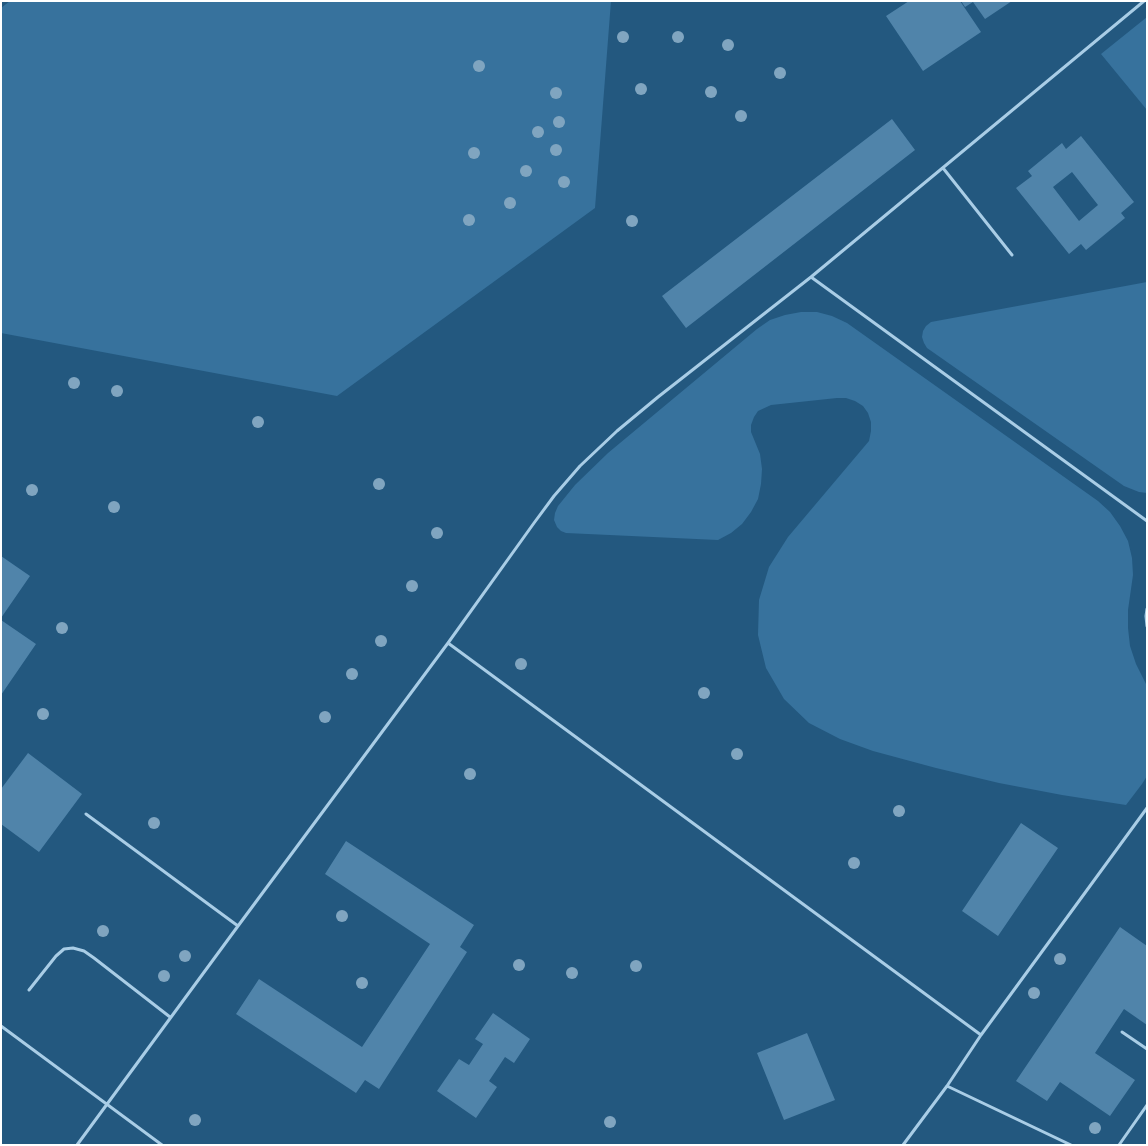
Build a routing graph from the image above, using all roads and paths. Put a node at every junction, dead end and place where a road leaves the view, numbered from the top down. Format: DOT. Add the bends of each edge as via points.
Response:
graph roads {
  1 [pos="1144,1"];
  2 [pos="943,168"];
  3 [pos="1012,255"];
  4 [pos="812,277"];
  5 [pos="1147,521"];
  6 [pos="1147,609"];
  7 [pos="1147,626"];
  8 [pos="448,643"];
  9 [pos="1147,808"];
  10 [pos="86,814"];
  11 [pos="238,926"];
  12 [pos="29,990"];
  13 [pos="170,1017"];
  14 [pos="1,1026"];
  15 [pos="1122,1032"];
  16 [pos="981,1035"];
  17 [pos="1147,1048"];
  18 [pos="947,1086"];
  19 [pos="107,1104"];
  20 [pos="1147,1105"];
  21 [pos="77,1145"];
  22 [pos="162,1145"];
  23 [pos="903,1145"];
  24 [pos="1071,1145"];
  25 [pos="1119,1145"];
  1 -- 2 [label="lane"];
  2 -- 3 [label="lane"];
  2 -- 4 [label="lane"];
  4 -- 5 [label="lane"];
  4 -- 8 [label="lane" via="658,397 580,466 554,496"];
  6 -- 7 [label="lane"];
  8 -- 11 [label="lane"];
  8 -- 16 [label="lane"];
  9 -- 16 [label="lane"];
  10 -- 11 [label="lane"];
  11 -- 13 [label="lane"];
  12 -- 13 [label="lane" via="56,956 64,949 73,948 84,951 94,958"];
  13 -- 19 [label="lane"];
  14 -- 19 [label="lane"];
  15 -- 17 [label="lane"];
  16 -- 18 [label="lane"];
  18 -- 23 [label="lane"];
  18 -- 24 [label="lane"];
  19 -- 21 [label="lane"];
  19 -- 22 [label="lane"];
  20 -- 25 [label="lane"];
}
